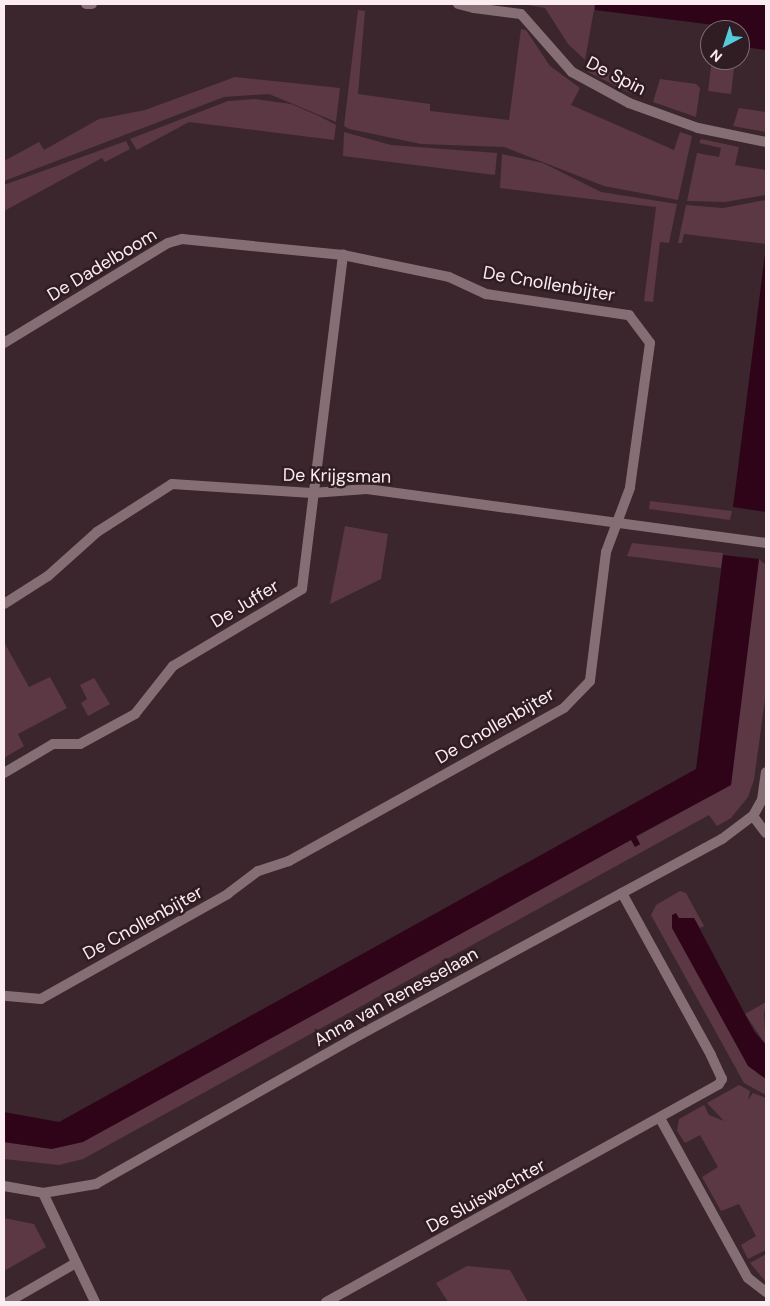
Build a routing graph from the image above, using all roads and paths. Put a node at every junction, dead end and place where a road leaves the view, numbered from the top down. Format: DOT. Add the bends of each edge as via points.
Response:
graph roads {
  1 [pos="86,4"];
  2 [pos="92,4"];
  3 [pos="458,4"];
  4 [pos="474,6"];
  5 [pos="766,142"];
  6 [pos="343,256"];
  7 [pos="4,344"];
  8 [pos="312,493"];
  9 [pos="619,521"];
  10 [pos="766,543"];
  11 [pos="4,604"];
  12 [pos="766,772"];
  13 [pos="4,773"];
  14 [pos="753,816"];
  15 [pos="766,833"];
  16 [pos="622,893"];
  17 [pos="4,996"];
  18 [pos="661,1120"];
  19 [pos="4,1186"];
  20 [pos="44,1193"];
  21 [pos="74,1264"];
  22 [pos="766,1292"];
  23 [pos="8,1302"];
  24 [pos="95,1302"];
  25 [pos="326,1302"];
  1 -- 2 [label="street"];
  3 -- 4 [label="street, De Spin"];
  4 -- 5 [label="street, De Spin" via="521,14 572,72 629,103 698,128"];
  6 -- 7 [label="street, De Dadelboom" via="182,239"];
  6 -- 8 [label="street, De Juffer"];
  6 -- 9 [label="street, De Cnollenbijter" via="449,277 486,294 629,315 650,343 630,488"];
  8 -- 9 [label="street, De Krijgsman" via="367,490"];
  8 -- 11 [label="street, De Krijgsman" via="172,484 97,532 48,576"];
  8 -- 13 [label="street, De Juffer" via="302,589 173,666 135,714 80,744 53,744"];
  9 -- 10 [label="street, De Krijgsman"];
  9 -- 17 [label="street, De Cnollenbijter" via="606,552 590,682 564,708 290,861 258,871 228,894 41,999"];
  12 -- 14 [label="street, Anna van Renesselaan" via="762,800"];
  14 -- 15 [label="street"];
  14 -- 16 [label="street, Anna van Renesselaan" via="722,839"];
  16 -- 18 [label="street, De Sluiswachter" via="722,1079 703,1097"];
  16 -- 20 [label="street, Anna van Renesselaan" via="352,1039 96,1184"];
  18 -- 22 [label="street" via="748,1278"];
  18 -- 25 [label="street, De Sluiswachter"];
  19 -- 20 [label="street, Anna van Renesselaan"];
  20 -- 21 [label="street"];
  21 -- 23 [label="street"];
  21 -- 24 [label="street"];
}
